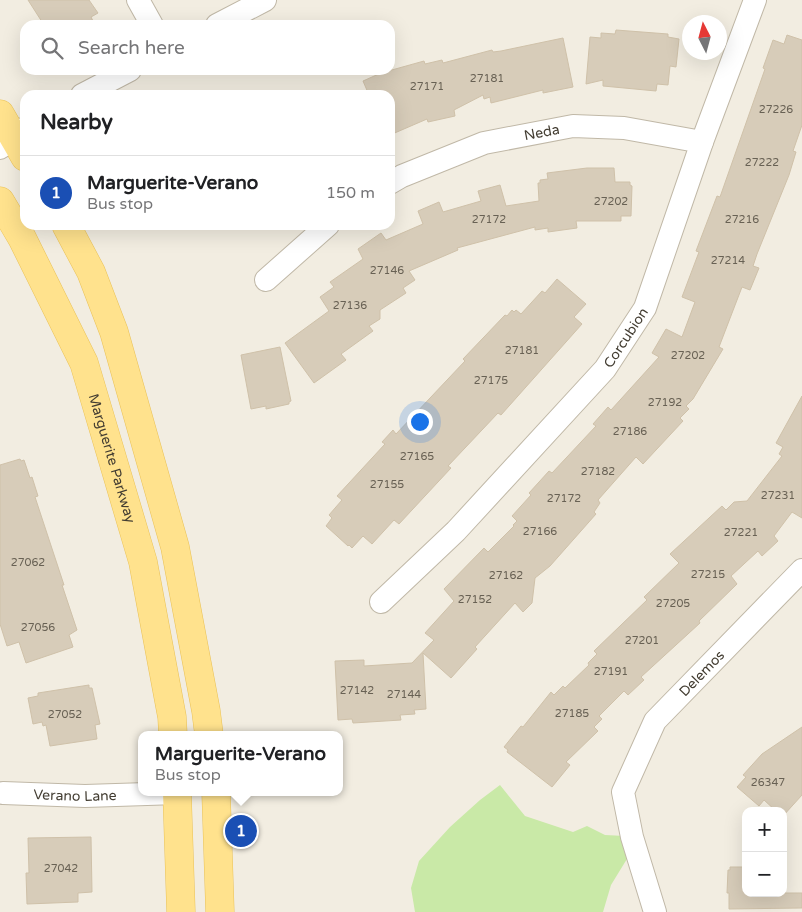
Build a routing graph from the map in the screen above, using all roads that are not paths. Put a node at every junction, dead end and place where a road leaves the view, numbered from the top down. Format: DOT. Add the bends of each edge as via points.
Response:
graph roads {
  1 [pos="138,0"];
  2 [pos="265,0"];
  3 [pos="755,0"];
  4 [pos="149,20"];
  5 [pos="227,20"];
  6 [pos="120,75"];
  7 [pos="92,90"];
  8 [pos="0,114"];
  9 [pos="702,142"];
  10 [pos="16,143"];
  11 [pos="395,180"];
  12 [pos="0,201"];
  13 [pos="69,230"];
  14 [pos="322,230"];
  15 [pos="266,280"];
  16 [pos="802,570"];
  17 [pos="380,602"];
  18 [pos="173,731"];
  19 [pos="208,731"];
  20 [pos="1,792"];
  21 [pos="138,794"];
  22 [pos="177,796"];
  23 [pos="216,796"];
  24 [pos="181,912"];
  25 [pos="220,912"];
  26 [pos="655,912"];
  1 -- 4 [label="street"];
  2 -- 5 [label="street"];
  3 -- 9 [label="street, Corcubion"];
  6 -- 7 [label="street"];
  8 -- 10 [label="main road"];
  9 -- 11 [label="street, Neda" via="624,128 572,126 484,143"];
  9 -- 17 [label="street, Corcubion" via="646,308 605,369 456,530"];
  12 -- 18 [label="main road, Marguerite Parkway" via="84,363 143,562"];
  13 -- 19 [label="main road" via="91,272 114,332 175,547"];
  14 -- 15 [label="street"];
  16 -- 26 [label="street, Delemos" via="655,721 623,792 632,837"];
  20 -- 21 [label="street, Verano Lane" via="85,796"];
  22 -- 24 [label="main road"];
  23 -- 25 [label="main road"];
}
